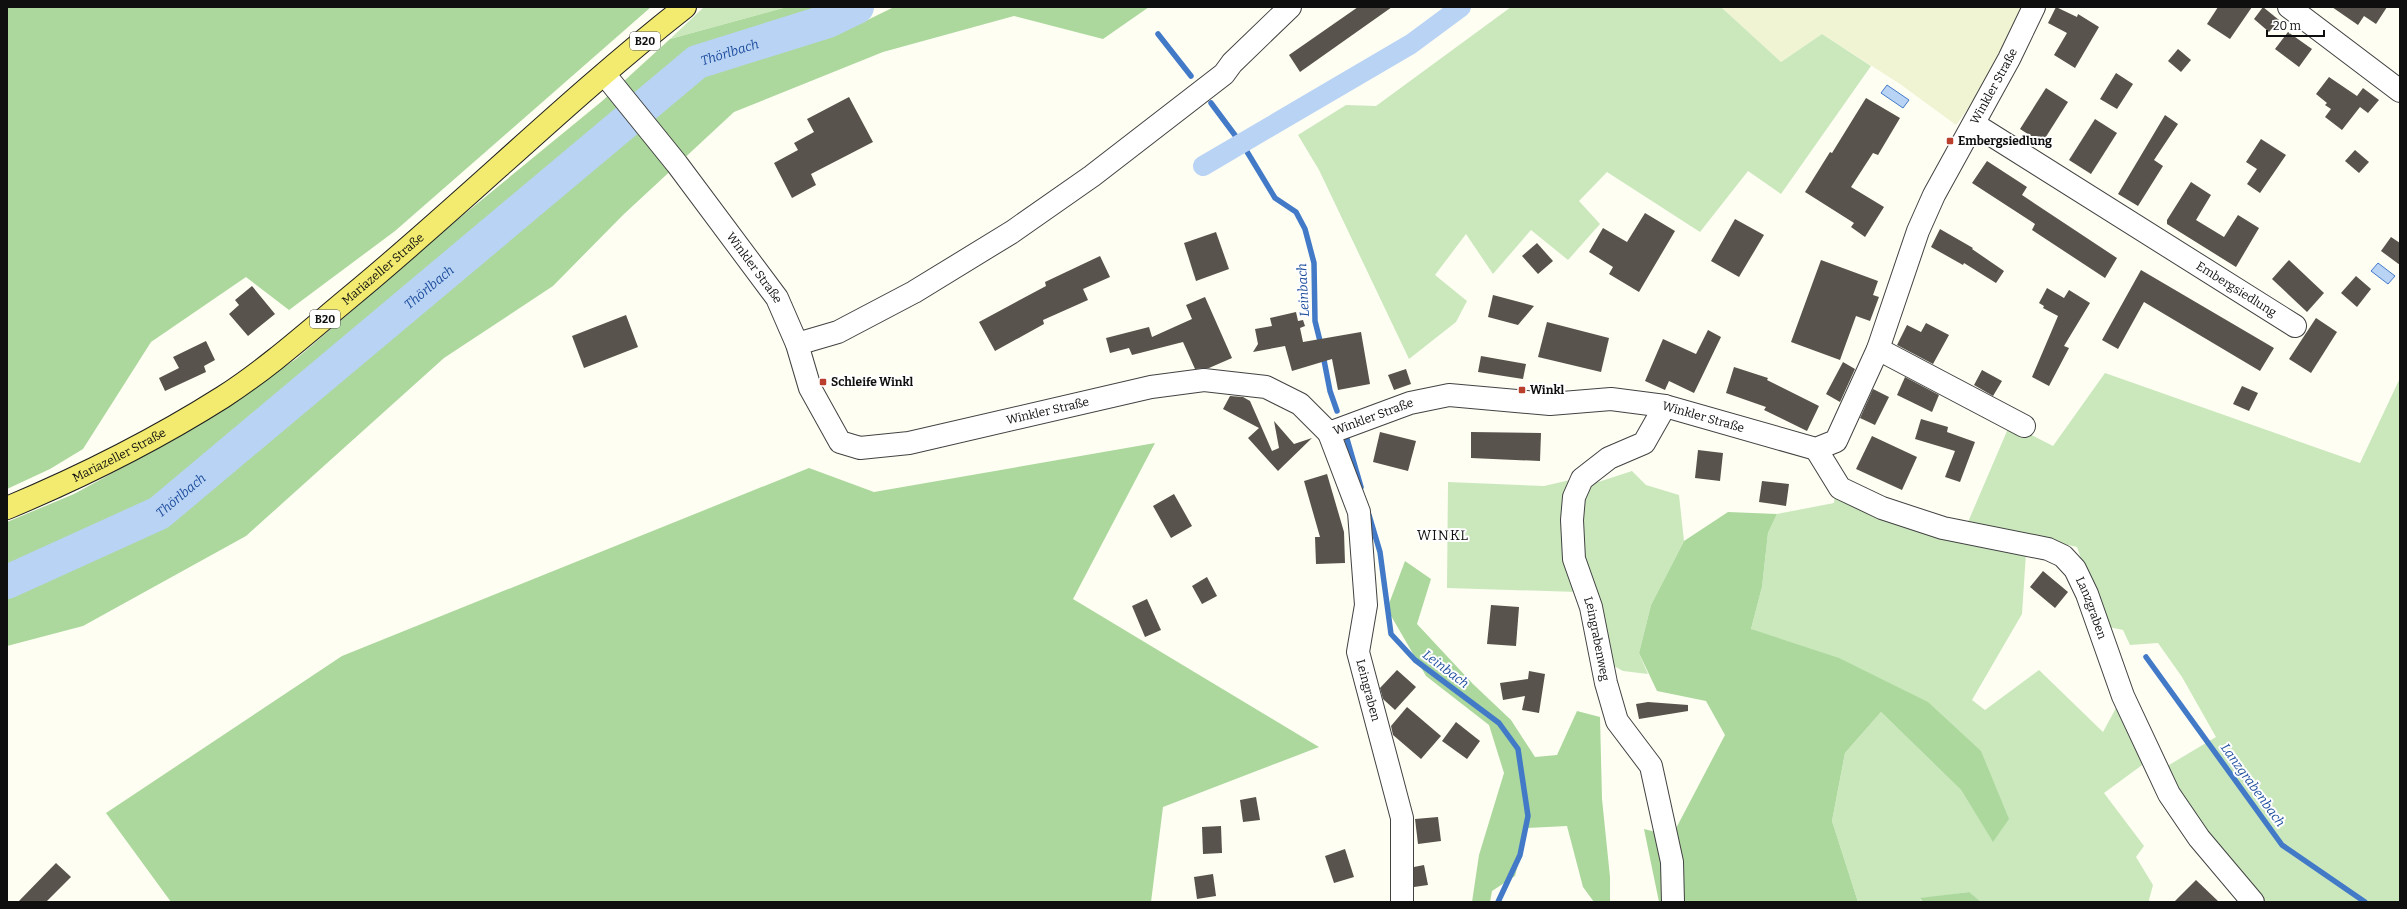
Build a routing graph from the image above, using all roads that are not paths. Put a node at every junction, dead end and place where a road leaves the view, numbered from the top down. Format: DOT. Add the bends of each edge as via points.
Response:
graph roads {
  1 [pos="686,7"];
  2 [pos="1290,7"];
  3 [pos="2034,7"];
  4 [pos="2289,7"];
  5 [pos="608,79"];
  6 [pos="2400,91"];
  7 [pos="1974,124"];
  8 [pos="2295,326"];
  9 [pos="797,344"];
  10 [pos="1878,349"];
  11 [pos="1665,406"];
  12 [pos="2024,426"];
  13 [pos="1329,433"];
  14 [pos="1816,449"];
  15 [pos="7,508"];
  16 [pos="1402,902"];
  17 [pos="1673,902"];
  18 [pos="2253,902"];
  1 -- 5 [label="main road, Mariazeller Straße / B20"];
  2 -- 9 [label="street" via="1232,63 1224,74 1092,176 1012,232 914,292 845,329"];
  3 -- 7 [label="street, Winkler Straße"];
  4 -- 6 [label="street"];
  5 -- 9 [label="street, Winkler Straße" via="677,164 777,298"];
  5 -- 15 [label="main road, Mariazeller Straße / B20" via="309,332 224,396 108,462"];
  7 -- 8 [label="street, Embergsiedlung"];
  7 -- 10 [label="street, Winkler Straße" via="1934,195 1918,232"];
  9 -- 13 [label="street, Winkler Straße" via="810,388 840,442 860,448 909,443 1151,387 1204,380 1266,387 1300,404"];
  10 -- 12 [label="street"];
  10 -- 14 [label="street, Winkler Straße" via="1836,441"];
  11 -- 13 [label="street, Winkler Straße" via="1611,399 1550,404 1449,395 1410,403"];
  11 -- 14 [label="street, Winkler Straße"];
  11 -- 17 [label="street, Leingrabenweg" via="1644,443 1609,458 1582,479 1574,498 1572,520 1574,559 1591,607 1606,683 1617,721 1651,766 1672,862"];
  13 -- 16 [label="street, Leingraben" via="1359,512 1366,605 1358,652 1402,818"];
  14 -- 18 [label="street, Lanzgraben" via="1840,488 1882,508 1944,528 2048,549 2063,556 2075,569 2087,594 2122,696 2169,794 2199,838"];
}
